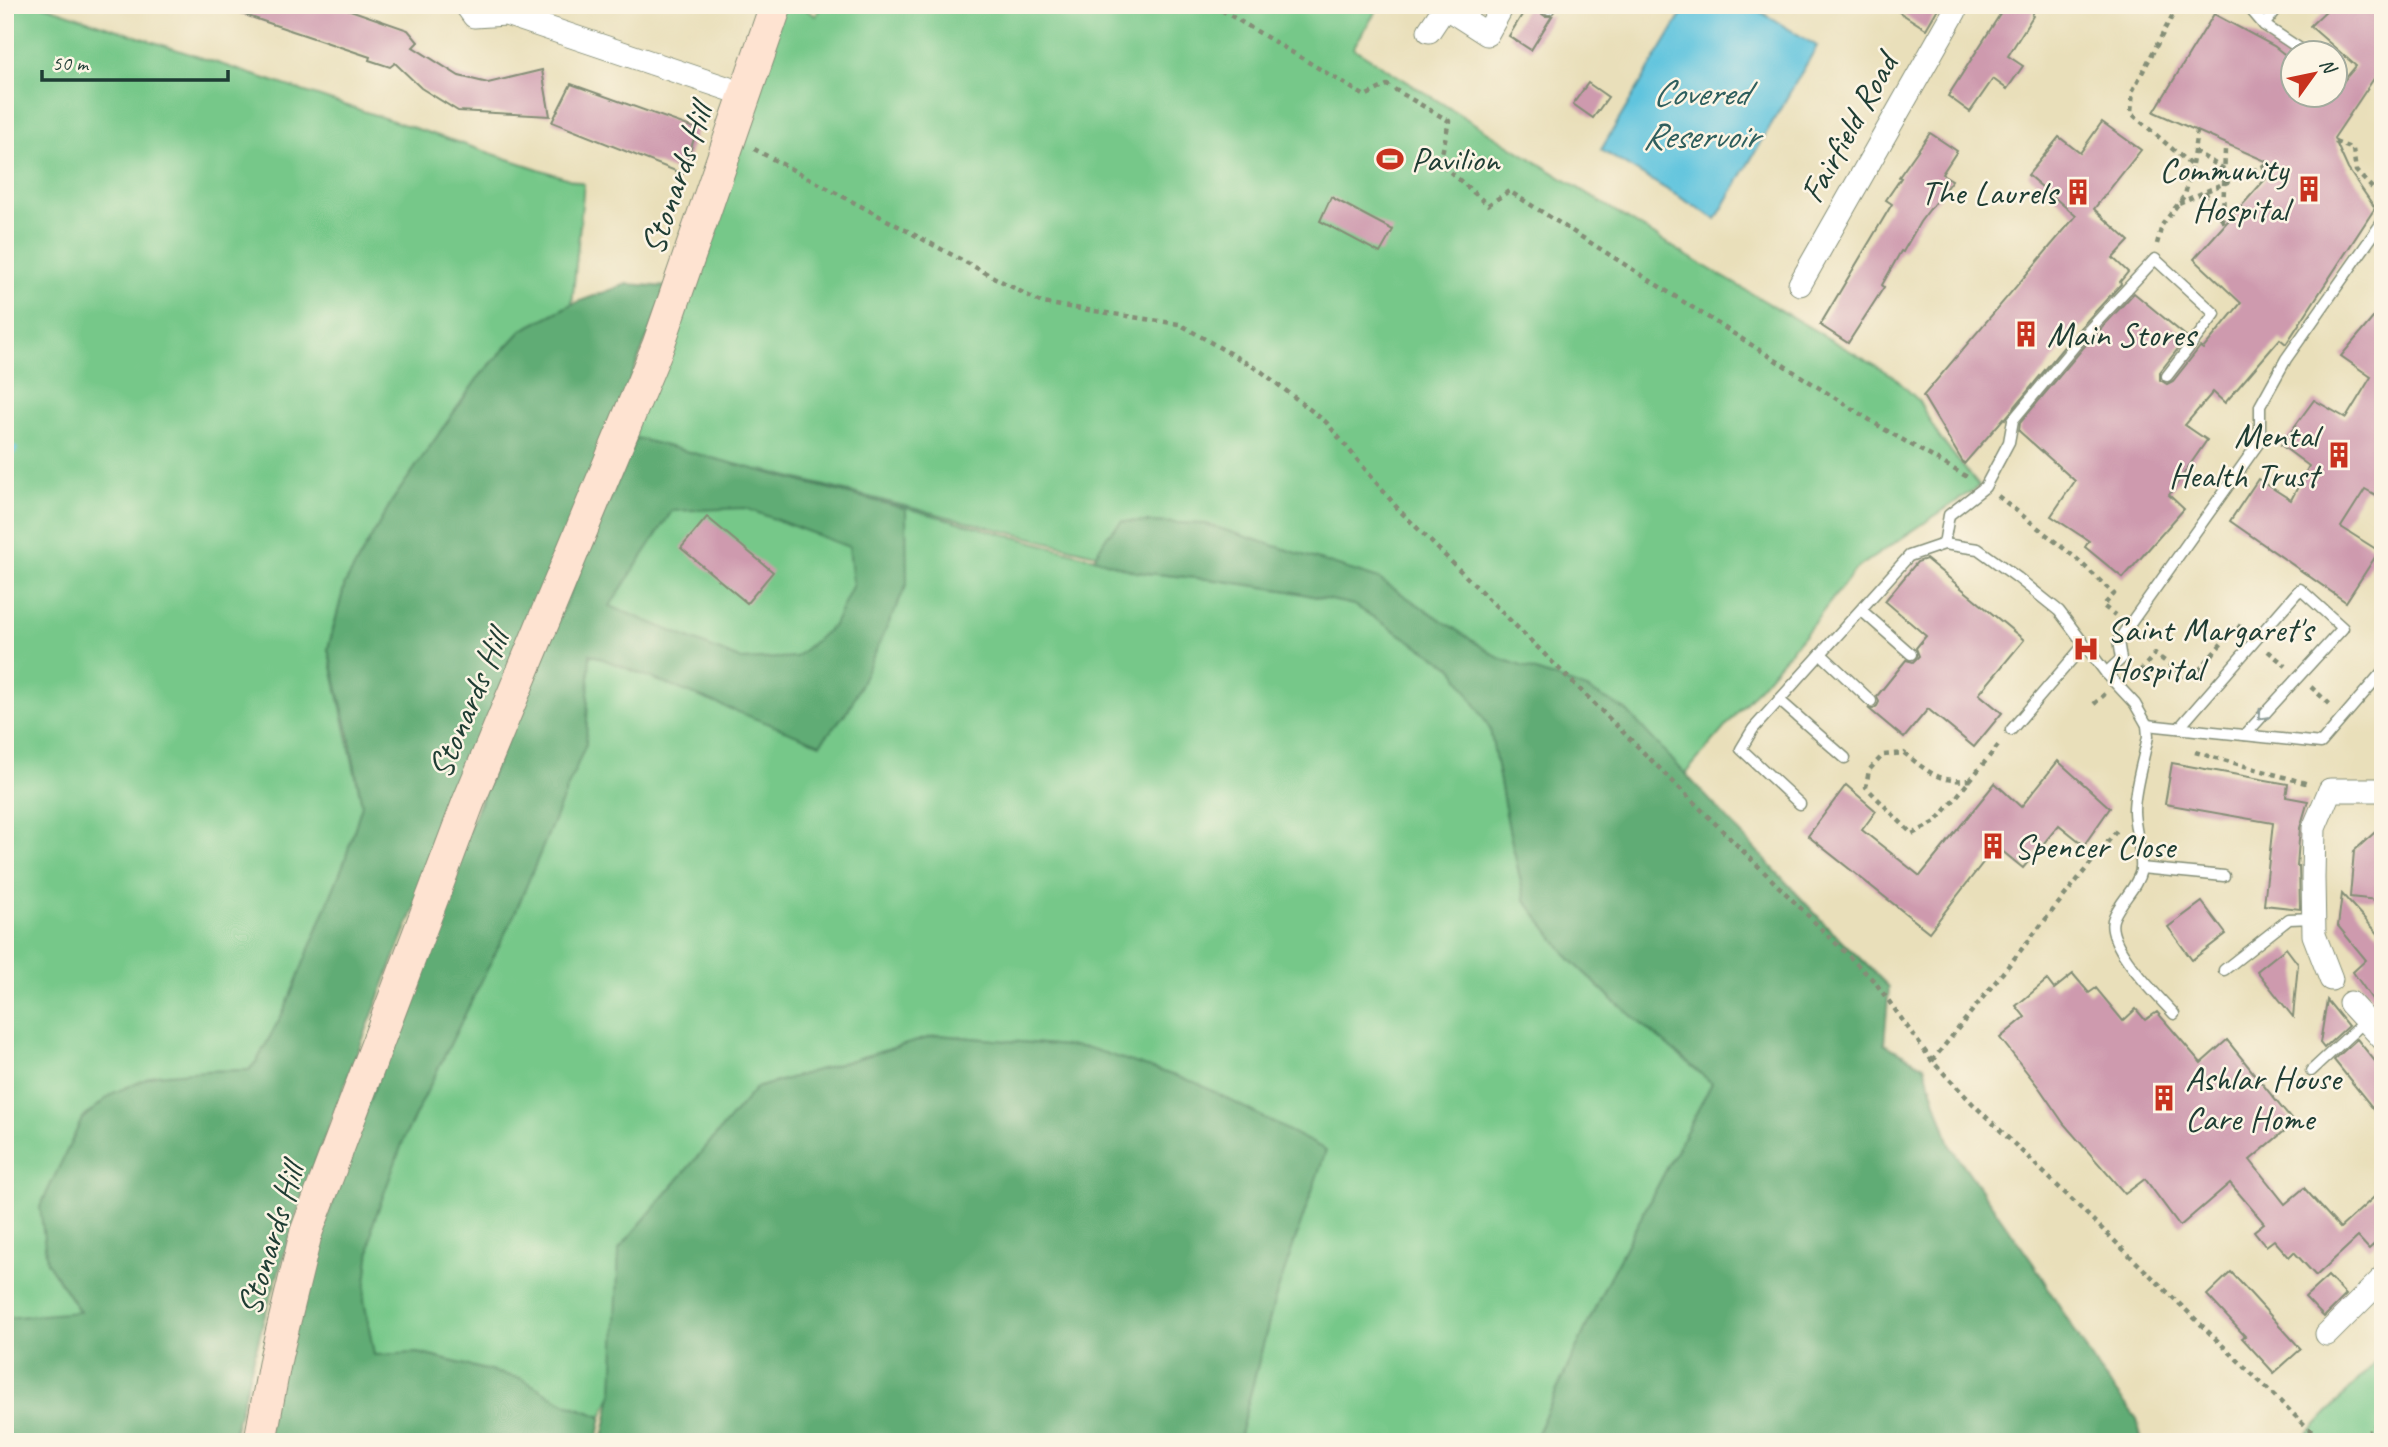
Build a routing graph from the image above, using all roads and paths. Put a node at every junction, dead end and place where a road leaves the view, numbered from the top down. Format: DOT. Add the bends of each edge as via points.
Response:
graph roads {
  1 [pos="466,5"];
  2 [pos="776,5"];
  3 [pos="1213,5"];
  4 [pos="1503,5"];
  5 [pos="1955,5"];
  6 [pos="2178,5"];
  7 [pos="2247,5"];
  8 [pos="2280,5"];
  9 [pos="508,9"];
  10 [pos="2263,25"];
  11 [pos="1429,31"];
  12 [pos="2283,38"];
  13 [pos="747,95"];
  14 [pos="2197,131"];
  15 [pos="732,137"];
  16 [pos="2335,142"];
  17 [pos="2225,149"];
  18 [pos="2194,151"];
  19 [pos="2271,163"];
  20 [pos="2192,166"];
  21 [pos="2224,169"];
  22 [pos="2223,184"];
  23 [pos="2205,192"];
  24 [pos="2383,192"];
  25 [pos="2179,204"];
  26 [pos="2383,221"];
  27 [pos="2155,259"];
  28 [pos="1800,284"];
  29 [pos="2167,376"];
  30 [pos="1985,487"];
  31 [pos="1944,544"];
  32 [pos="1861,610"];
  33 [pos="2128,626"];
  34 [pos="2084,645"];
  35 [pos="1821,654"];
  36 [pos="1912,654"];
  37 [pos="2121,659"];
  38 [pos="2383,671"];
  39 [pos="2106,673"];
  40 [pos="2116,684"];
  41 [pos="1779,700"];
  42 [pos="1871,701"];
  43 [pos="2094,704"];
  44 [pos="2147,725"];
  45 [pos="2179,728"];
  46 [pos="2011,730"];
  47 [pos="2245,735"];
  48 [pos="2195,752"];
  49 [pos="1845,758"];
  50 [pos="1971,780"];
  51 [pos="2330,790"];
  52 [pos="2383,790"];
  53 [pos="1800,804"];
  54 [pos="2134,809"];
  55 [pos="2141,868"];
  56 [pos="2224,876"];
  57 [pos="2314,918"];
  58 [pos="2224,970"];
  59 [pos="2331,979"];
  60 [pos="2350,1003"];
  61 [pos="2174,1014"];
  62 [pos="2365,1021"];
  63 [pos="2383,1039"];
  64 [pos="1932,1061"];
  65 [pos="2311,1071"];
  66 [pos="2383,1279"];
  67 [pos="2327,1334"];
  68 [pos="2383,1416"];
  69 [pos="260,1441"];
  70 [pos="2316,1442"];
  71 [pos="2361,1442"];
  1 -- 9 [label="street" via="474,16"];
  2 -- 13 [label="street, Stonards Hill"];
  3 -- 30 [label="path" via="1365,96 1387,85 1449,121 1440,163 1488,205 1509,191 1884,429"];
  4 -- 11 [label="street" via="1487,34 1445,7"];
  5 -- 28 [label="street, Fairfield Road"];
  6 -- 20 [label="path" via="2133,90 2130,113"];
  7 -- 10 [label="lane"];
  8 -- 10 [label="lane"];
  9 -- 13 [label="street"];
  10 -- 12 [label="lane"];
  13 -- 15 [label="street, Stonards Hill"];
  14 -- 18 [label="path"];
  15 -- 64 [label="path" via="1042,303 1179,324 1262,372 1326,422 1399,510 1875,982"];
  15 -- 69 [label="street, Stonards Hill" via="658,346 468,803 306,1233"];
  16 -- 24 [label="path" via="2353,149 2356,171 2380,196"];
  17 -- 21 [label="path"];
  18 -- 20 [label="path"];
  18 -- 21 [label="path"];
  19 -- 22 [label="path"];
  20 -- 25 [label="path"];
  21 -- 22 [label="path"];
  22 -- 23 [label="path"];
  22 -- 23 [label="path" via="2223,222"];
  23 -- 25 [label="path"];
  25 -- 27 [label="path" via="2162,225"];
  26 -- 33 [label="lane" via="2287,359 2260,406 2260,442"];
  27 -- 29 [label="lane" via="2214,314"];
  27 -- 30 [label="lane" via="2013,420 2009,442"];
  30 -- 31 [label="lane" via="1949,515"];
  30 -- 33 [label="path" via="2114,594 2103,606"];
  31 -- 32 [label="lane" via="1909,556"];
  31 -- 34 [label="lane" via="1978,549 2059,611"];
  32 -- 35 [label="lane"];
  32 -- 36 [label="lane"];
  33 -- 37 [label="lane" via="2118,641"];
  34 -- 39 [label="lane"];
  34 -- 46 [label="lane"];
  35 -- 41 [label="lane"];
  35 -- 42 [label="lane"];
  37 -- 39 [label="lane"];
  37 -- 40 [label="path" via="2126,674"];
  38 -- 47 [label="lane" via="2321,743"];
  39 -- 40 [label="lane"];
  40 -- 43 [label="path"];
  40 -- 44 [label="lane"];
  41 -- 49 [label="lane"];
  41 -- 53 [label="lane" via="1741,749"];
  44 -- 45 [label="lane"];
  44 -- 54 [label="lane"];
  45 -- 47 [label="lane"];
  45 -- 47 [label="lane, one-way" via="2300,589 2343,628"];
  46 -- 50 [label="path"];
  48 -- 51 [label="path"];
  50 -- 50 [label="path" via="1951,782 1904,754 1883,755 1869,770 1867,787 1912,834 1936,822"];
  51 -- 52 [label="street"];
  51 -- 57 [label="street" via="2314,828"];
  54 -- 55 [label="lane"];
  54 -- 64 [label="path"];
  55 -- 56 [label="lane"];
  55 -- 61 [label="lane" via="2136,884 2110,912 2112,931 2119,948 2150,979"];
  57 -- 58 [label="lane" via="2290,919"];
  57 -- 59 [label="street" via="2315,935"];
  60 -- 62 [label="street"];
  62 -- 63 [label="street"];
  62 -- 65 [label="lane"];
  64 -- 70 [label="path" via="2313,1433"];
  66 -- 67 [label="street"];
  68 -- 71 [label="path"];
}
